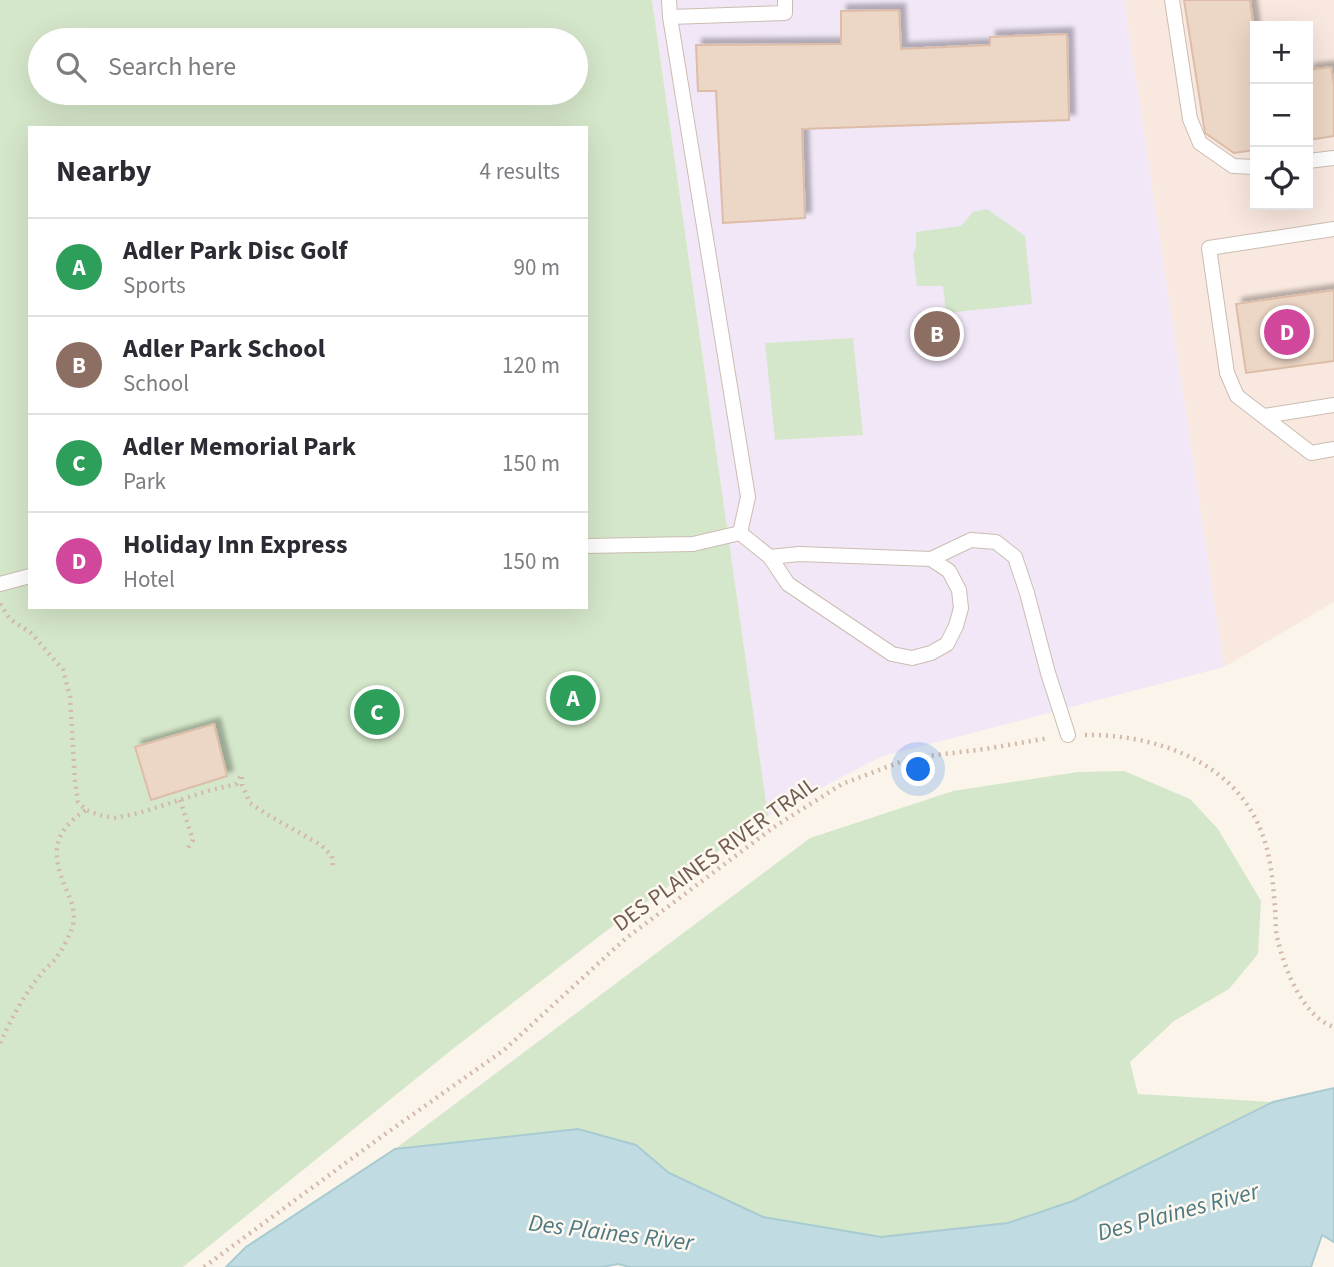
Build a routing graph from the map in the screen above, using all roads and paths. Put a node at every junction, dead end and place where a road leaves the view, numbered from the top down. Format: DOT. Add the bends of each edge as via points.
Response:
graph roads {
  1 [pos="669,0"];
  2 [pos="785,0"];
  3 [pos="1172,0"];
  4 [pos="670,17"];
  5 [pos="1334,158"];
  6 [pos="1313,160"];
  7 [pos="1250,167"];
  8 [pos="1334,229"];
  9 [pos="1334,405"];
  10 [pos="1264,416"];
  11 [pos="1334,449"];
  12 [pos="740,533"];
  13 [pos="588,546"];
  14 [pos="770,557"];
  15 [pos="931,559"];
  16 [pos="28,577"];
  17 [pos="0,584"];
  18 [pos="0,604"];
  19 [pos="1068,735"];
  20 [pos="180,800"];
  21 [pos="86,810"];
  22 [pos="187,850"];
  23 [pos="333,869"];
  24 [pos="1334,1027"];
  25 [pos="0,1044"];
  26 [pos="204,1267"];
  1 -- 4 [label="lane"];
  2 -- 4 [label="lane" via="785,13"];
  3 -- 7 [label="lane" via="1189,119 1200,143 1233,166"];
  4 -- 12 [label="lane" via="748,497"];
  5 -- 6 [label="lane"];
  8 -- 10 [label="lane" via="1209,248 1227,373 1237,396"];
  9 -- 10 [label="lane"];
  10 -- 11 [label="lane" via="1311,453"];
  12 -- 13 [label="lane" via="693,544"];
  12 -- 14 [label="lane"];
  14 -- 15 [label="lane"];
  14 -- 15 [label="lane" via="788,584 892,654 912,659 947,644 961,608 949,571"];
  15 -- 19 [label="lane" via="971,540 996,542 1015,557"];
  16 -- 17 [label="lane"];
  18 -- 21 [label="path" via="62,670 70,697 78,802"];
  19 -- 24 [label="path, DES PLAINES RIVER TRAIL" via="1111,734 1169,747 1200,761 1227,781 1247,804 1261,831 1272,874 1277,940 1289,974 1304,1004"];
  19 -- 26 [label="path, DES PLAINES RIVER TRAIL" via="911,758 842,784 774,827 625,939 504,1050"];
  20 -- 21 [label="path" via="114,818"];
  20 -- 22 [label="path" via="192,840"];
  20 -- 23 [label="path" via="236,784 242,774 250,803 321,845 332,856"];
  21 -- 25 [label="path" via="63,829 57,848 58,869 74,907 73,926 57,958 20,1005"];
}
